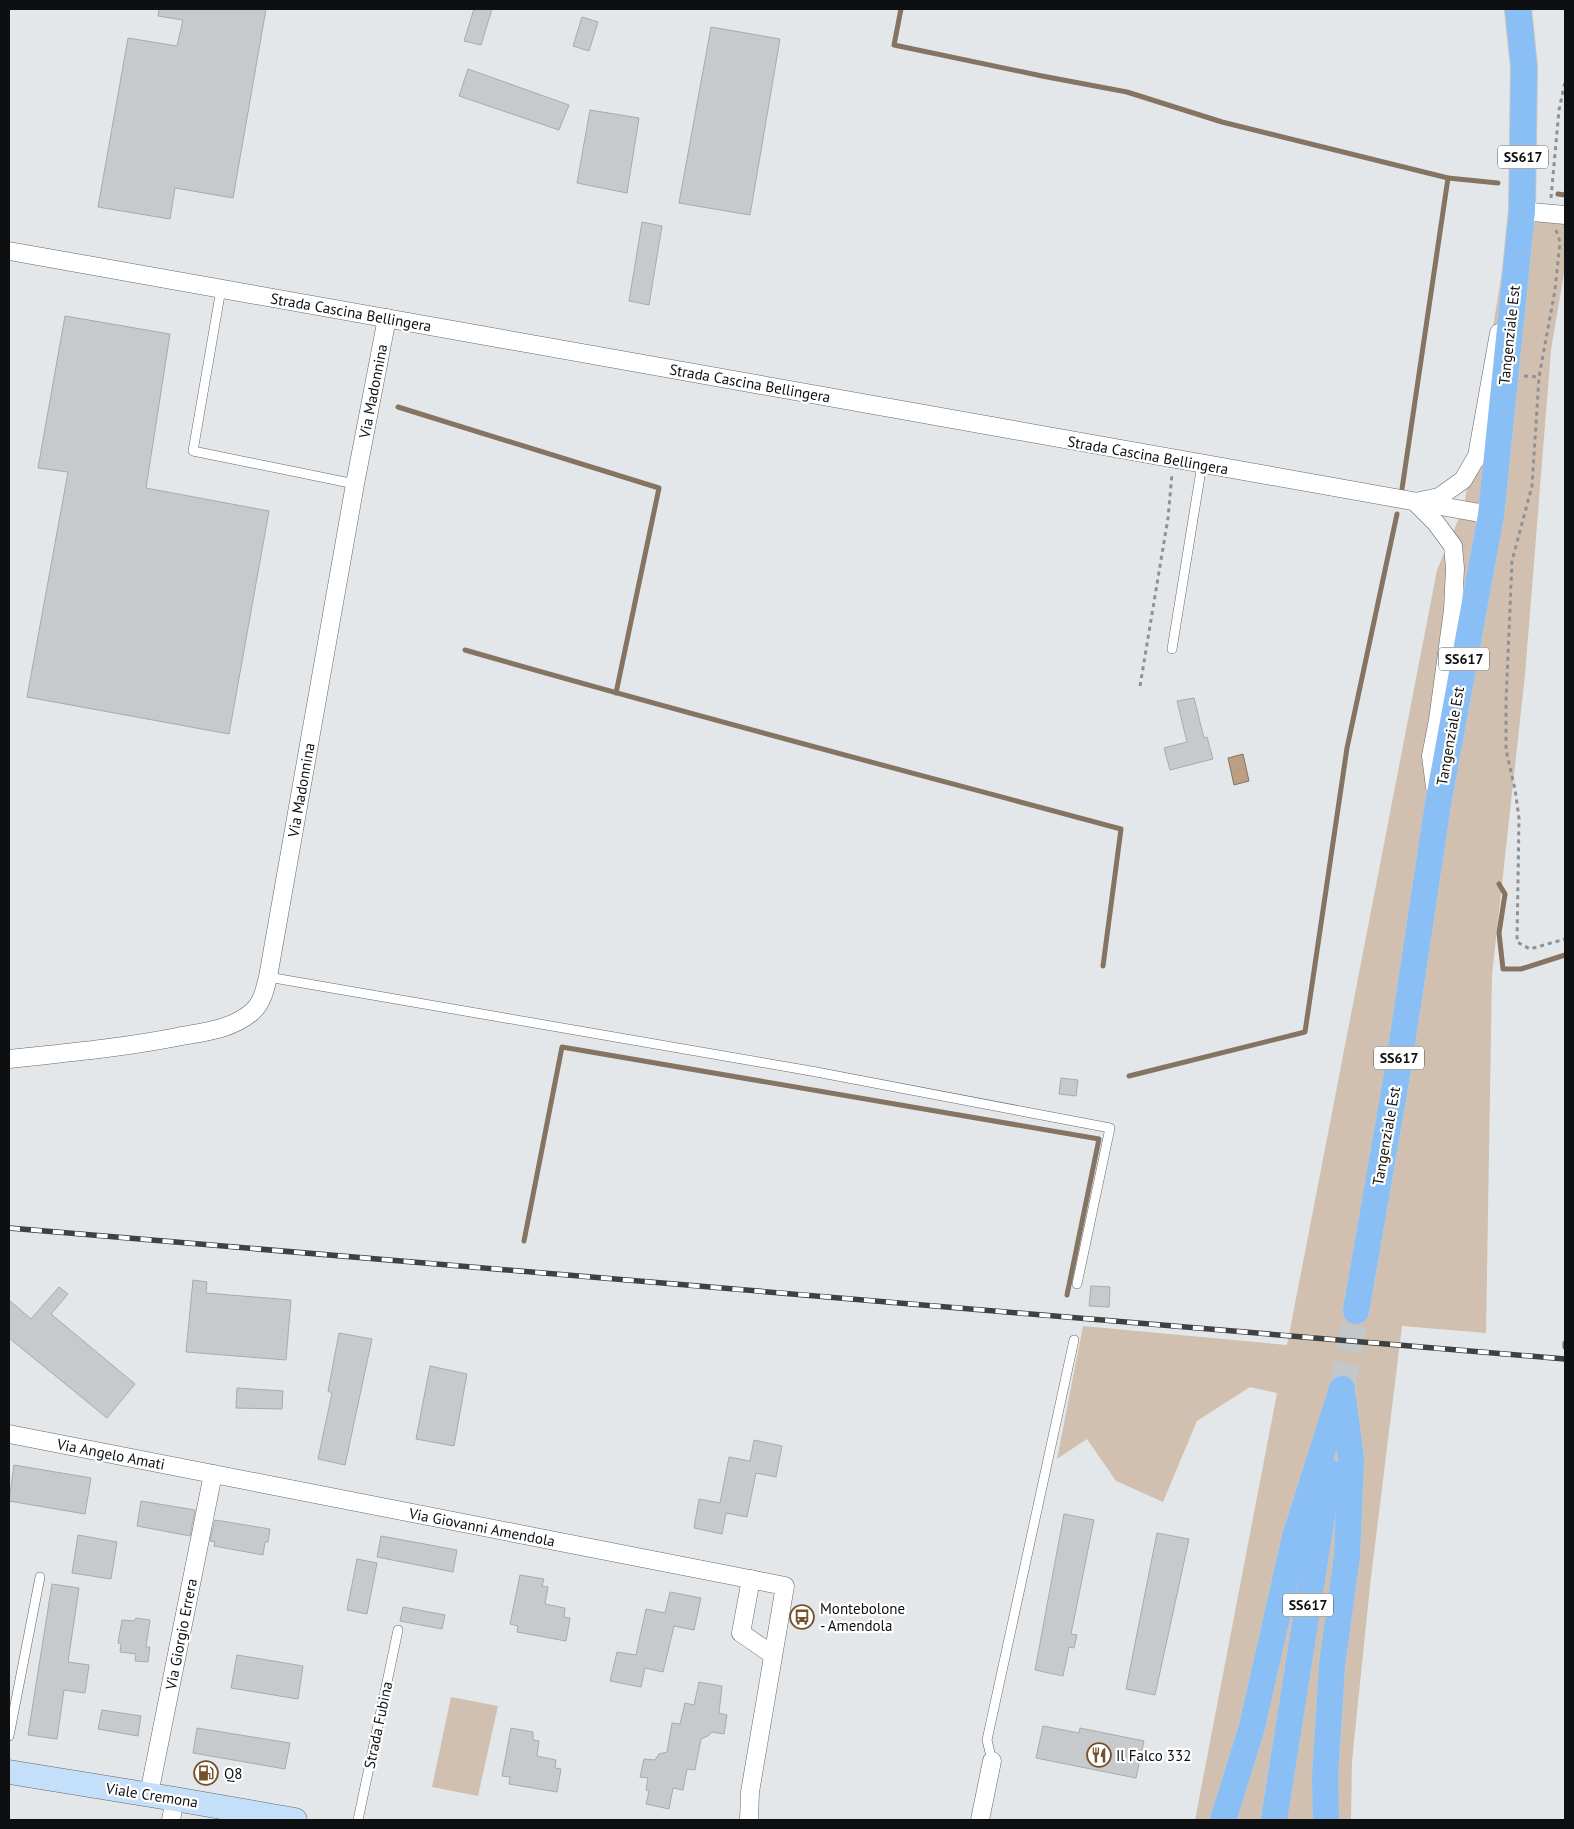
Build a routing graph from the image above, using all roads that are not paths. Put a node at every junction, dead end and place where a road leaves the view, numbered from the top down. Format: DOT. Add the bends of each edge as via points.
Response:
graph roads {
  1 [pos="1518,9"];
  2 [pos="1522,211"];
  3 [pos="1557,214"];
  4 [pos="9,251"];
  5 [pos="221,289"];
  6 [pos="1512,305"];
  7 [pos="387,318"];
  8 [pos="1202,464"];
  9 [pos="355,484"];
  10 [pos="1415,502"];
  11 [pos="1491,515"];
  12 [pos="1172,649"];
  13 [pos="1438,804"];
  14 [pos="268,978"];
  15 [pos="9,1059"];
  16 [pos="1077,1284"];
  17 [pos="1356,1311"];
  18 [pos="1074,1340"];
  19 [pos="1342,1389"];
  20 [pos="9,1434"];
  21 [pos="213,1474"];
  22 [pos="40,1577"];
  23 [pos="751,1579"];
  24 [pos="398,1630"];
  25 [pos="773,1655"];
  26 [pos="9,1736"];
  27 [pos="992,1761"];
  28 [pos="9,1772"];
  29 [pos="750,1792"];
  30 [pos="149,1794"];
  31 [pos="173,1809"];
  32 [pos="295,1820"];
  33 [pos="358,1820"];
  34 [pos="738,1820"];
  35 [pos="749,1820"];
  36 [pos="980,1820"];
  37 [pos="1223,1820"];
  38 [pos="1274,1820"];
  39 [pos="1326,1820"];
  1 -- 2 [label="main road, Tangenziale Est / SS617" via="1524,67"];
  2 -- 3 [label="street"];
  2 -- 6 [label="main road, Tangenziale Est / SS617"];
  4 -- 5 [label="street, Strada Cascina Bellingera"];
  5 -- 7 [label="street, Strada Cascina Bellingera"];
  5 -- 9 [label="lane" via="193,451"];
  6 -- 10 [label="street" via="1498,335 1477,456 1463,480 1439,497"];
  6 -- 11 [label="main road, Tangenziale Est / SS617"];
  7 -- 8 [label="street, Strada Cascina Bellingera"];
  7 -- 9 [label="street, Via Madonnina"];
  8 -- 10 [label="street, Strada Cascina Bellingera"];
  8 -- 12 [label="lane"];
  9 -- 14 [label="street, Via Madonnina"];
  10 -- 11 [label="street, Strada Cascina Bellingera"];
  10 -- 13 [label="street" via="1453,546 1456,568 1453,610 1431,756"];
  11 -- 13 [label="main road, Tangenziale Est / SS617"];
  13 -- 17 [label="main road, Tangenziale Est / SS617"];
  14 -- 15 [label="street, Via Madonnina" via="253,1011 221,1029 135,1045"];
  14 -- 16 [label="lane" via="811,1071 1110,1128"];
  18 -- 27 [label="lane" via="987,1740"];
  19 -- 37 [label="main road" via="1294,1537 1252,1727"];
  19 -- 38 [label="main road, SS617"];
  19 -- 39 [label="main road" via="1351,1460 1347,1556 1332,1665 1325,1777"];
  20 -- 21 [label="street, Via Angelo Amati"];
  21 -- 23 [label="street, Via Giovanni Amendola"];
  21 -- 30 [label="street, Via Giorgio Errera"];
  22 -- 26 [label="lane"];
  23 -- 25 [label="street" via="741,1633"];
  23 -- 25 [label="street, Via Giovanni Amendola" via="785,1586"];
  24 -- 33 [label="lane, Strada Fubina"];
  25 -- 29 [label="street, Via Giovanni Amendola"];
  27 -- 36 [label="street"];
  28 -- 30 [label="main road, Viale Cremona"];
  29 -- 34 [label="street, Via Giovanni Amendola"];
  29 -- 35 [label="street, Via Giovanni Amendola"];
  30 -- 31 [label="main road, Viale Cremona"];
  31 -- 32 [label="main road, Viale Cremona"];
}
